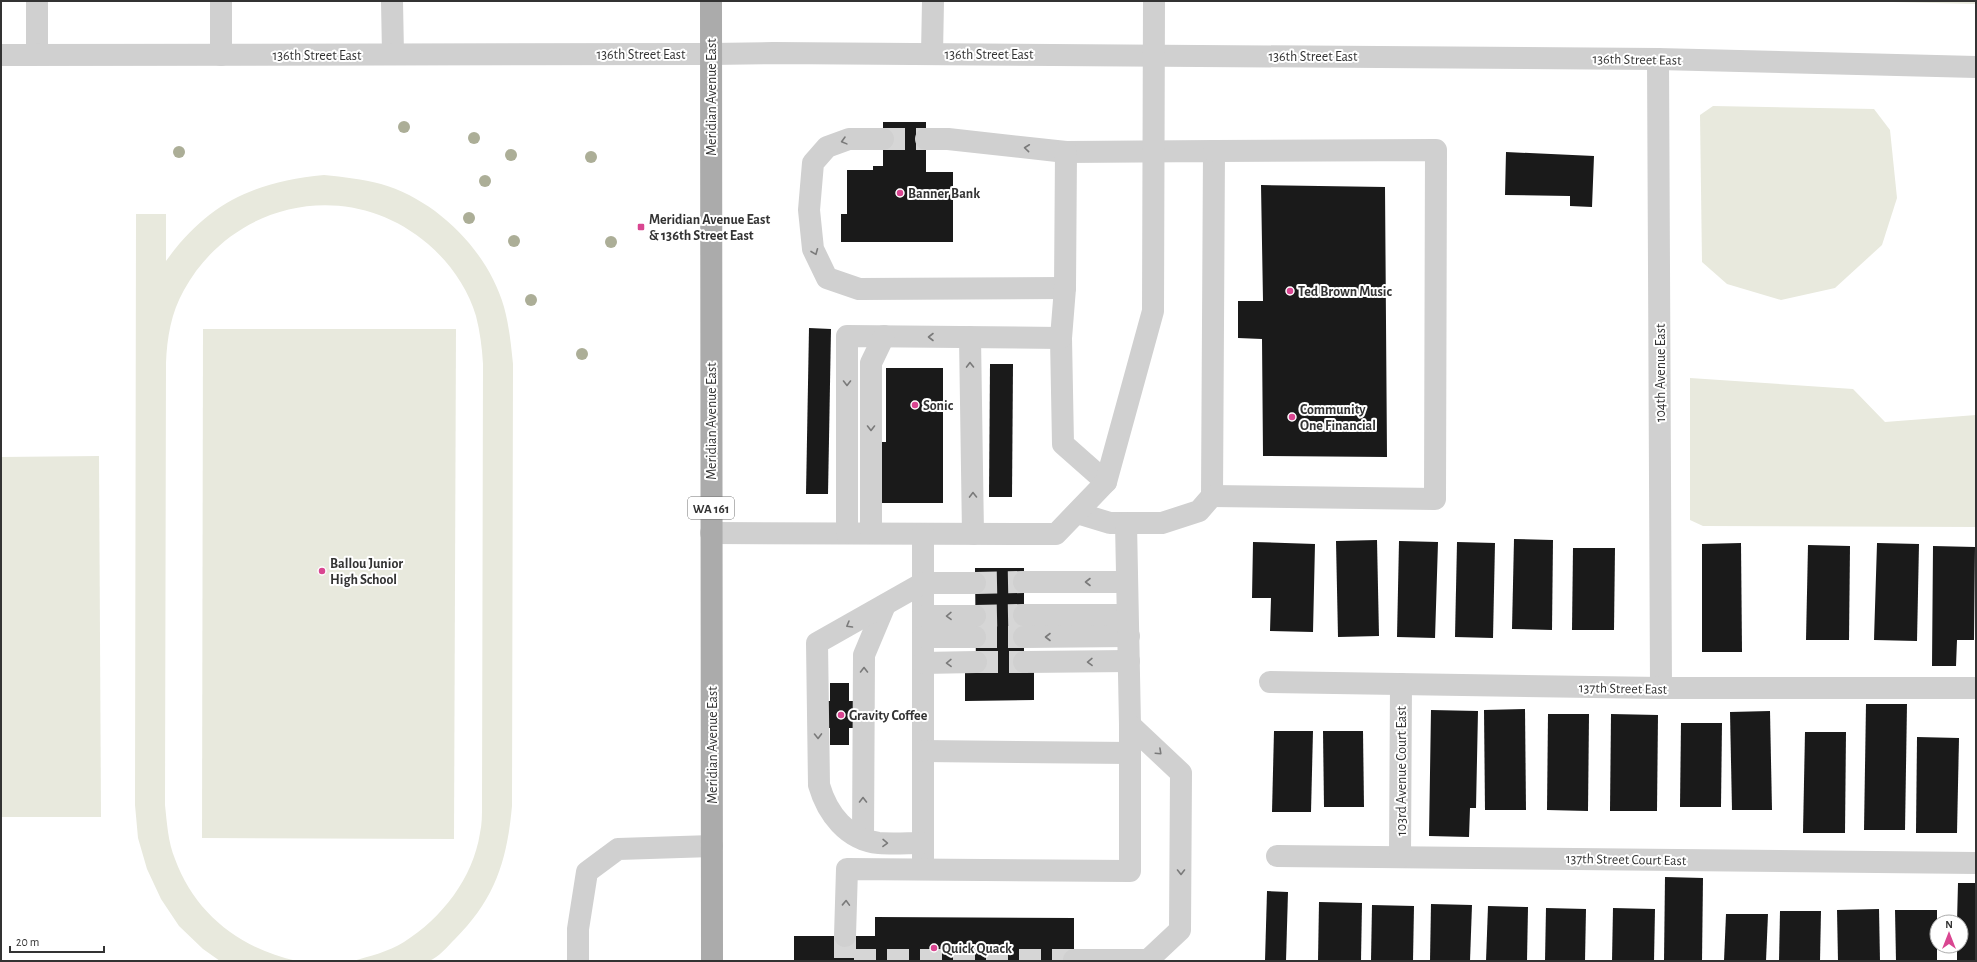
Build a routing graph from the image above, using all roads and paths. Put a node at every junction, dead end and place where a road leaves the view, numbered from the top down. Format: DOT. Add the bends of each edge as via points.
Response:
graph roads {
  1 [pos="37,1"];
  2 [pos="221,1"];
  3 [pos="392,1"];
  4 [pos="711,1"];
  5 [pos="932,1"];
  6 [pos="1154,1"];
  7 [pos="1,54"];
  8 [pos="37,54"];
  9 [pos="393,54"];
  10 [pos="711,54"];
  11 [pos="932,54"];
  12 [pos="221,55"];
  13 [pos="1153,56"];
  14 [pos="1658,59"];
  15 [pos="1976,67"];
  16 [pos="883,139"];
  17 [pos="926,139"];
  18 [pos="1214,151"];
  19 [pos="1066,152"];
  20 [pos="1153,152"];
  21 [pos="1065,288"];
  22 [pos="884,336"];
  23 [pos="970,337"];
  24 [pos="1061,338"];
  25 [pos="1106,482"];
  26 [pos="1212,496"];
  27 [pos="1077,513"];
  28 [pos="1126,523"];
  29 [pos="711,533"];
  30 [pos="847,534"];
  31 [pos="871,534"];
  32 [pos="923,534"];
  33 [pos="973,534"];
  34 [pos="1024,582"];
  35 [pos="1127,582"];
  36 [pos="923,583"];
  37 [pos="975,583"];
  38 [pos="885,605"];
  39 [pos="1024,615"];
  40 [pos="1127,615"];
  41 [pos="975,616"];
  42 [pos="923,627"];
  43 [pos="1129,636"];
  44 [pos="975,637"];
  45 [pos="1024,637"];
  46 [pos="1129,661"];
  47 [pos="976,662"];
  48 [pos="1024,662"];
  49 [pos="923,663"];
  50 [pos="1270,682"];
  51 [pos="1401,684"];
  52 [pos="1661,688"];
  53 [pos="1976,688"];
  54 [pos="1130,725"];
  55 [pos="923,751"];
  56 [pos="1130,753"];
  57 [pos="863,839"];
  58 [pos="923,843"];
  59 [pos="712,846"];
  60 [pos="1277,856"];
  61 [pos="1400,857"];
  62 [pos="1976,863"];
  63 [pos="923,870"];
  64 [pos="846,936"];
  65 [pos="1074,960"];
  66 [pos="578,961"];
  67 [pos="712,961"];
  1 -- 8 [label="street"];
  2 -- 12 [label="street"];
  3 -- 9 [label="street"];
  4 -- 10 [label="main road, Meridian Avenue East / WA 161"];
  5 -- 11 [label="street"];
  6 -- 13 [label="street"];
  7 -- 8 [label="street, 136th Street East"];
  8 -- 12 [label="street, 136th Street East"];
  9 -- 10 [label="street, 136th Street East"];
  9 -- 12 [label="street, 136th Street East"];
  10 -- 11 [label="street, 136th Street East"];
  10 -- 29 [label="main road, Meridian Avenue East / WA 161"];
  11 -- 13 [label="street, 136th Street East"];
  13 -- 14 [label="street, 136th Street East"];
  13 -- 20 [label="street"];
  14 -- 15 [label="street, 136th Street East"];
  14 -- 52 [label="street, 104th Avenue East"];
  16 -- 21 [label="street, one-way" via="849,139 827,147 814,163 809,210 813,249 827,278 859,288"];
  19 -- 17 [label="street, one-way" via="948,139"];
  18 -- 20 [label="street"];
  18 -- 26 [label="street"];
  18 -- 26 [label="street" via="1436,150 1435,499"];
  19 -- 20 [label="street"];
  19 -- 21 [label="street"];
  20 -- 25 [label="street" via="1153,311"];
  21 -- 24 [label="street"];
  23 -- 22 [label="street, one-way"];
  22 -- 30 [label="street, one-way" via="847,336"];
  22 -- 31 [label="street, one-way" via="871,362"];
  23 -- 24 [label="street"];
  33 -- 23 [label="street, one-way"];
  24 -- 25 [label="street" via="1063,444"];
  25 -- 27 [label="street"];
  26 -- 28 [label="street" via="1199,511 1162,523"];
  27 -- 28 [label="street" via="1110,523"];
  27 -- 33 [label="street" via="1056,534"];
  28 -- 35 [label="street"];
  29 -- 30 [label="street"];
  29 -- 59 [label="main road, Meridian Avenue East / WA 161"];
  30 -- 31 [label="street"];
  31 -- 32 [label="street"];
  32 -- 33 [label="street"];
  32 -- 36 [label="street"];
  35 -- 34 [label="street, one-way"];
  35 -- 40 [label="street"];
  36 -- 37 [label="street"];
  36 -- 38 [label="street"];
  36 -- 42 [label="street"];
  57 -- 38 [label="street, one-way" via="864,656"];
  38 -- 57 [label="street, one-way" via="817,644 819,785 823,800 832,814 842,826"];
  39 -- 40 [label="street"];
  40 -- 43 [label="street"];
  41 -- 42 [label="street, one-way"];
  42 -- 44 [label="street"];
  42 -- 49 [label="street"];
  43 -- 45 [label="street, one-way"];
  43 -- 46 [label="street"];
  46 -- 48 [label="street, one-way"];
  46 -- 54 [label="street"];
  47 -- 49 [label="street, one-way"];
  49 -- 55 [label="street"];
  50 -- 51 [label="street, 137th Street East"];
  51 -- 52 [label="street, 137th Street East"];
  51 -- 61 [label="street, 103rd Avenue Court East"];
  52 -- 53 [label="street, 137th Street East"];
  54 -- 56 [label="street"];
  54 -- 65 [label="street, one-way" via="1181,773 1180,930 1148,960"];
  55 -- 56 [label="street"];
  55 -- 58 [label="street"];
  56 -- 63 [label="street" via="1130,871"];
  57 -- 58 [label="street, one-way" via="879,843"];
  58 -- 63 [label="street"];
  59 -- 66 [label="street" via="618,849 587,872 578,929"];
  59 -- 67 [label="main road, Meridian Avenue East / WA 161"];
  60 -- 61 [label="street, 137th Street Court East"];
  61 -- 62 [label="street, 137th Street Court East"];
  64 -- 63 [label="street, one-way" via="847,869"];
}
